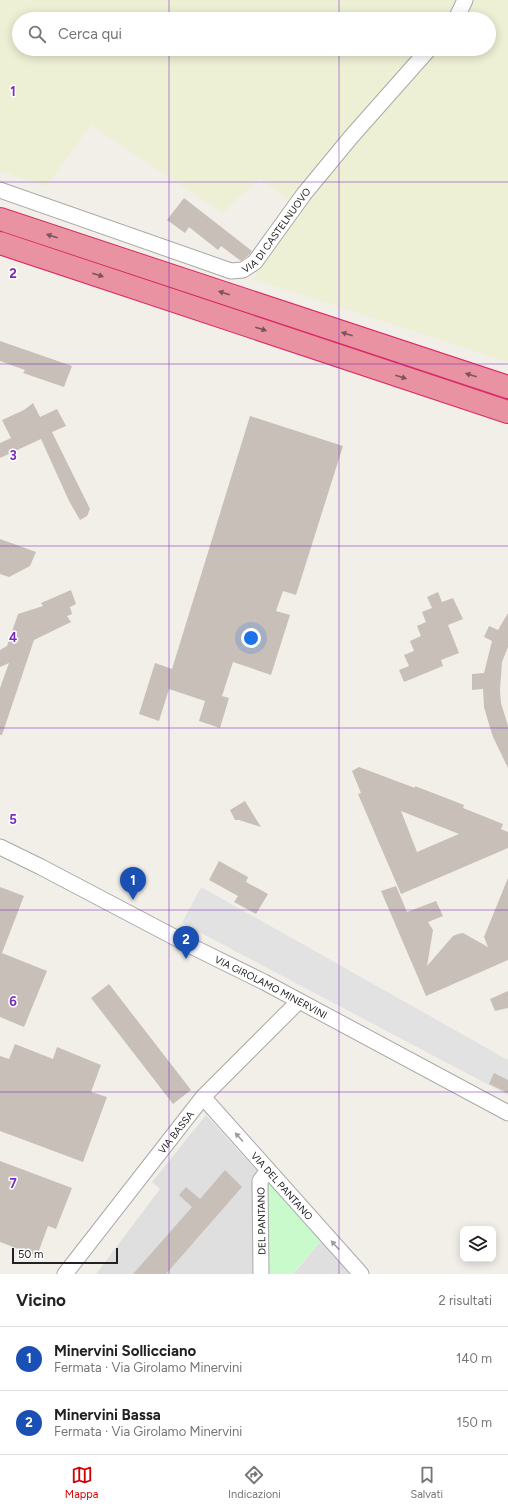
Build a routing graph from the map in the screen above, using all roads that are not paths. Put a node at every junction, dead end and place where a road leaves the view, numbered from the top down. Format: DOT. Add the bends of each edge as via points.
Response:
graph roads {
  1 [pos="465,0"];
  2 [pos="459,12"];
  3 [pos="423,56"];
  4 [pos="0,190"];
  5 [pos="0,219"];
  6 [pos="0,243"];
  7 [pos="0,249"];
  8 [pos="61,263"];
  9 [pos="508,387"];
  10 [pos="508,412"];
  11 [pos="5,850"];
  12 [pos="299,1001"];
  13 [pos="203,1097"];
  14 [pos="508,1113"];
  15 [pos="268,1170"];
  16 [pos="65,1274"];
  17 [pos="261,1274"];
  18 [pos="361,1274"];
  1 -- 2 [label="street"];
  3 -- 4 [label="street, VIA DI CASTELNUOVO" via="350,137 304,194 255,262 243,270 231,270"];
  9 -- 5 [label="highway, one-way"];
  6 -- 8 [label="highway"];
  7 -- 8 [label="highway"];
  8 -- 10 [label="highway, one-way"];
  11 -- 12 [label="street, VIA GIROLAMO MINERVINI"];
  12 -- 13 [label="street, VIA BASSA"];
  12 -- 14 [label="street, VIA GIROLAMO MINERVINI"];
  15 -- 13 [label="street, VIA DEL PANTANO, one-way"];
  13 -- 16 [label="street, VIA BASSA"];
  15 -- 17 [label="street, DEL PANTANO" via="260,1181"];
  18 -- 15 [label="street, VIA DEL PANTANO, one-way"];
}
